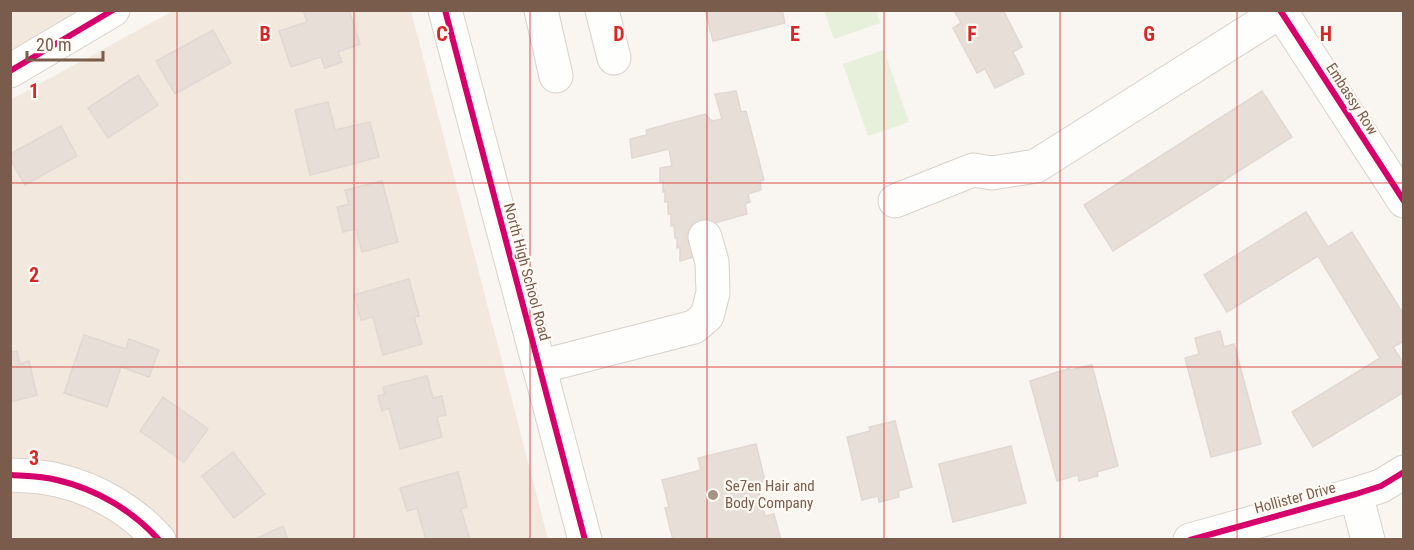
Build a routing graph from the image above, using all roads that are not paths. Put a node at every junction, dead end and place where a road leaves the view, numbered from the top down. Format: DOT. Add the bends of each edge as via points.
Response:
graph roads {
  1 [pos="113,10"];
  2 [pos="445,10"];
  3 [pos="541,10"];
  4 [pos="602,10"];
  5 [pos="1280,11"];
  6 [pos="614,58"];
  7 [pos="10,71"];
  8 [pos="556,76"];
  9 [pos="895,201"];
  10 [pos="1404,201"];
  11 [pos="705,237"];
  12 [pos="539,367"];
  13 [pos="1404,472"];
  14 [pos="10,475"];
  15 [pos="1356,494"];
  16 [pos="159,540"];
  17 [pos="585,540"];
  18 [pos="1190,540"];
  19 [pos="1368,540"];
  1 -- 7 [label="street"];
  2 -- 12 [label="street, North High School Road"];
  3 -- 8 [label="street"];
  4 -- 6 [label="street"];
  5 -- 9 [label="street" via="1036,166 992,172 973,170"];
  5 -- 10 [label="street, Embassy Row"];
  11 -- 12 [label="street" via="712,262 713,293 707,316 694,327"];
  12 -- 17 [label="street, North High School Road"];
  13 -- 15 [label="street, Hollister Drive" via="1382,486"];
  14 -- 16 [label="street" via="54,479 99,494 129,512"];
  15 -- 18 [label="street, Hollister Drive"];
  15 -- 19 [label="street"];
}
